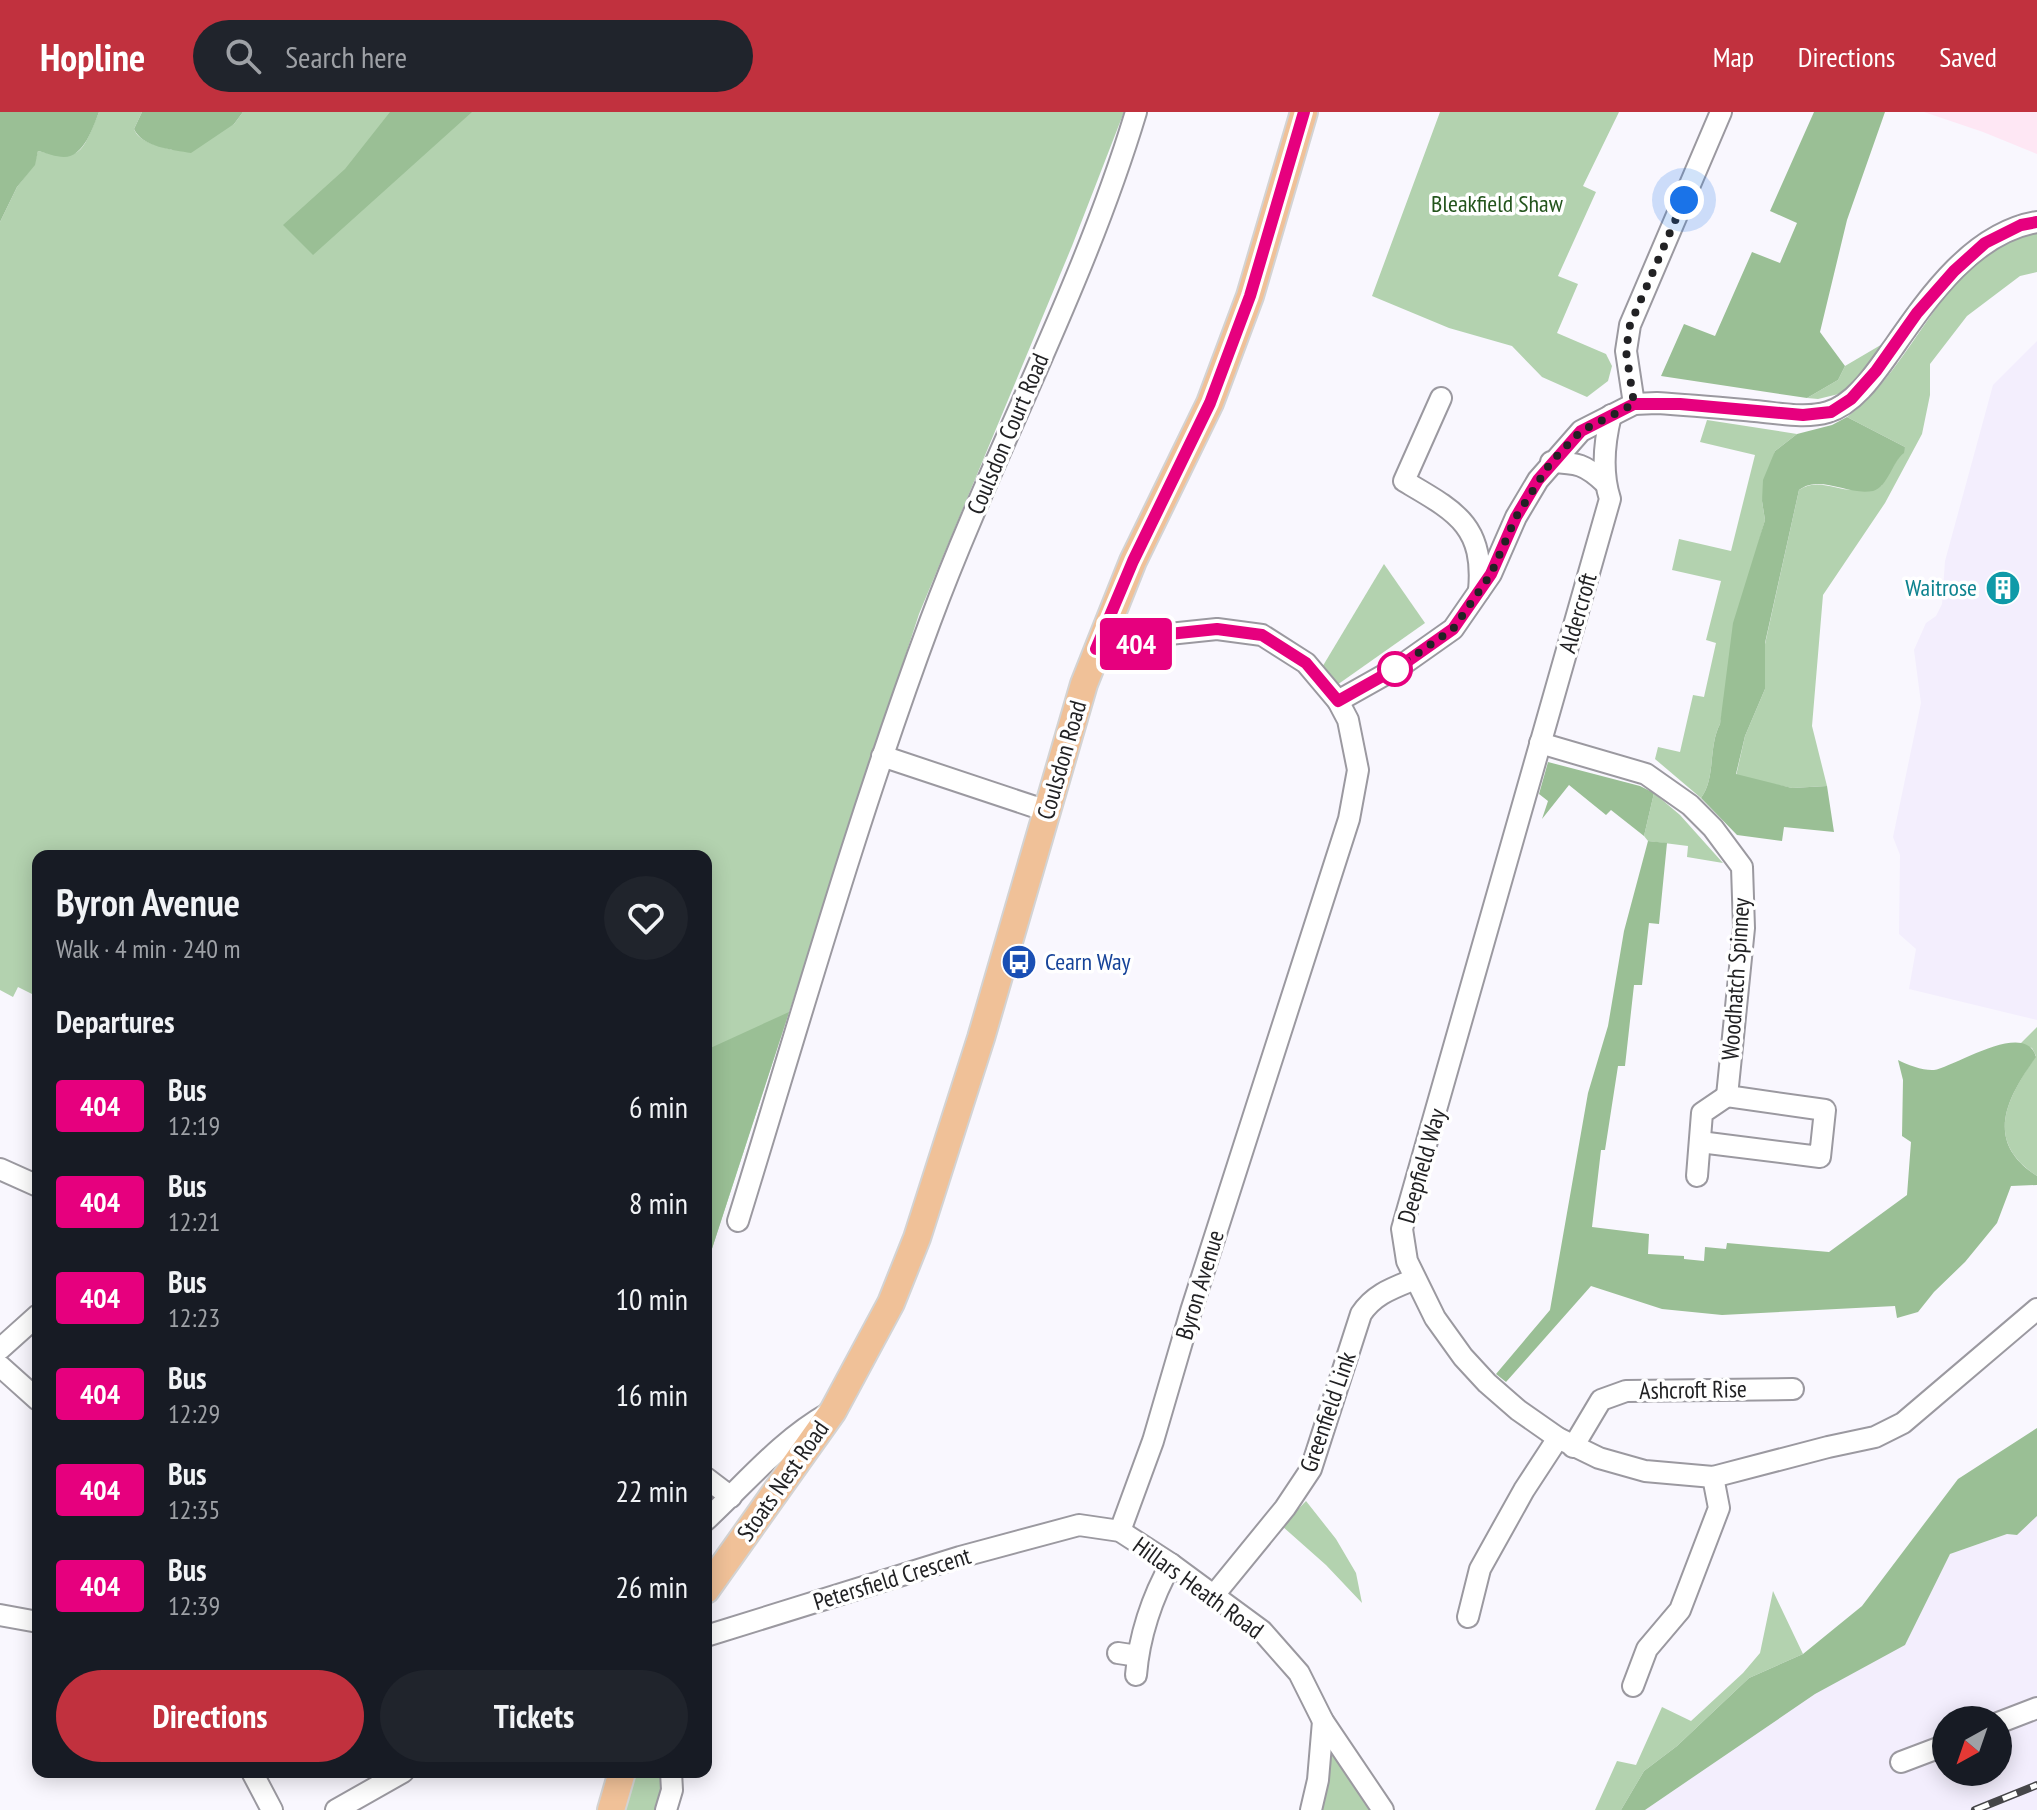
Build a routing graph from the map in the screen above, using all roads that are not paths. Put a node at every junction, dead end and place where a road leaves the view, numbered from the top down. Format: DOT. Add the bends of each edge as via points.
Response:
graph roads {
  1 [pos="1136,112"];
  2 [pos="1304,112"];
  3 [pos="1721,112"];
  4 [pos="2037,222"];
  5 [pos="1441,398"];
  6 [pos="1634,404"];
  7 [pos="1611,415"];
  8 [pos="1551,462"];
  9 [pos="1605,483"];
  10 [pos="1478,592"];
  11 [pos="1096,649"];
  12 [pos="1338,701"];
  13 [pos="1540,743"];
  14 [pos="882,756"];
  15 [pos="1047,811"];
  16 [pos="1727,1096"];
  17 [pos="1700,1142"];
  18 [pos="0,1169"];
  19 [pos="1697,1176"];
  20 [pos="32,1183"];
  21 [pos="738,1221"];
  22 [pos="1415,1279"];
  23 [pos="2037,1309"];
  24 [pos="32,1320"];
  25 [pos="0,1349"];
  26 [pos="0,1366"];
  27 [pos="1793,1389"];
  28 [pos="32,1395"];
  29 [pos="833,1411"];
  30 [pos="1566,1443"];
  31 [pos="1713,1477"];
  32 [pos="712,1483"];
  33 [pos="731,1497"];
  34 [pos="712,1514"];
  35 [pos="1079,1525"];
  36 [pos="1120,1531"];
  37 [pos="1171,1564"];
  38 [pos="712,1582"];
  39 [pos="1214,1595"];
  40 [pos="0,1615"];
  41 [pos="1468,1617"];
  42 [pos="32,1621"];
  43 [pos="712,1634"];
  44 [pos="1131,1661"];
  45 [pos="1633,1686"];
  46 [pos="2037,1708"];
  47 [pos="2012,1718"];
  48 [pos="1323,1721"];
  49 [pos="1932,1750"];
  50 [pos="1901,1762"];
  51 [pos="255,1778"];
  52 [pos="392,1778"];
  53 [pos="620,1778"];
  54 [pos="671,1778"];
  55 [pos="272,1810"];
  56 [pos="336,1810"];
  57 [pos="611,1810"];
  58 [pos="666,1810"];
  59 [pos="1311,1810"];
  60 [pos="1383,1810"];
  1 -- 14 [label="street, Coulsdon Court Road" via="1087,250 931,619"];
  2 -- 11 [label="main road, Coulsdon Road" via="1250,296 1210,403"];
  3 -- 6 [label="street" via="1630,325 1626,351"];
  4 -- 6 [label="street" via="1985,243 1954,271 1876,371 1831,412 1803,415"];
  5 -- 10 [label="street" via="1404,481 1466,523 1481,568"];
  6 -- 7 [label="street"];
  7 -- 8 [label="street" via="1581,431"];
  7 -- 9 [label="street, Aldercroft"];
  8 -- 9 [label="street" via="1590,469"];
  8 -- 10 [label="street"];
  9 -- 13 [label="street, Aldercroft" via="1610,499"];
  10 -- 12 [label="street" via="1453,629"];
  11 -- 12 [label="street, Byron Avenue" via="1217,629 1262,635 1306,663"];
  11 -- 15 [label="main road, Coulsdon Road"];
  12 -- 36 [label="street, Byron Avenue" via="1348,720 1358,770 1349,819"];
  13 -- 16 [label="street, Woodhatch Spinney" via="1646,774 1690,805 1742,867 1744,928"];
  13 -- 22 [label="street, Deepfield Way" via="1402,1229"];
  14 -- 15 [label="street"];
  14 -- 21 [label="street"];
  15 -- 29 [label="main road, Coulsdon Road" via="917,1238 874,1338"];
  16 -- 17 [label="street" via="1702,1113"];
  16 -- 17 [label="street" via="1825,1110 1820,1157"];
  17 -- 19 [label="street"];
  18 -- 20 [label="street"];
  22 -- 30 [label="street, Deepfield Way" via="1463,1357 1518,1410"];
  22 -- 39 [label="street, Greenfield Link" via="1369,1301 1311,1469"];
  23 -- 31 [label="street, Deepfield Way" via="1903,1423 1875,1437"];
  24 -- 25 [label="street"];
  26 -- 28 [label="street"];
  27 -- 30 [label="street, Ashcroft Rise" via="1626,1391 1601,1400"];
  29 -- 33 [label="street" via="774,1451"];
  29 -- 38 [label="main road, Stoats Nest Road"];
  30 -- 31 [label="street, Deepfield Way" via="1645,1471"];
  30 -- 41 [label="street, Ashcroft Rise" via="1524,1490 1480,1569"];
  31 -- 45 [label="street" via="1719,1508 1686,1595 1647,1649"];
  32 -- 33 [label="street"];
  33 -- 34 [label="street"];
  35 -- 36 [label="street, Hillars Heath Road"];
  35 -- 43 [label="street, Petersfield Crescent"];
  36 -- 37 [label="street, Hillars Heath Road"];
  37 -- 39 [label="street, Hillars Heath Road"];
  37 -- 44 [label="street"];
  39 -- 48 [label="street, Hillars Heath Road" via="1262,1631 1299,1673"];
  40 -- 42 [label="street"];
  46 -- 47 [label="street"];
  48 -- 59 [label="street"];
  48 -- 60 [label="street, Hillars Heath Road"];
  49 -- 50 [label="street"];
  51 -- 55 [label="street"];
  52 -- 56 [label="street"];
  53 -- 57 [label="main road"];
  54 -- 58 [label="street"];
}
